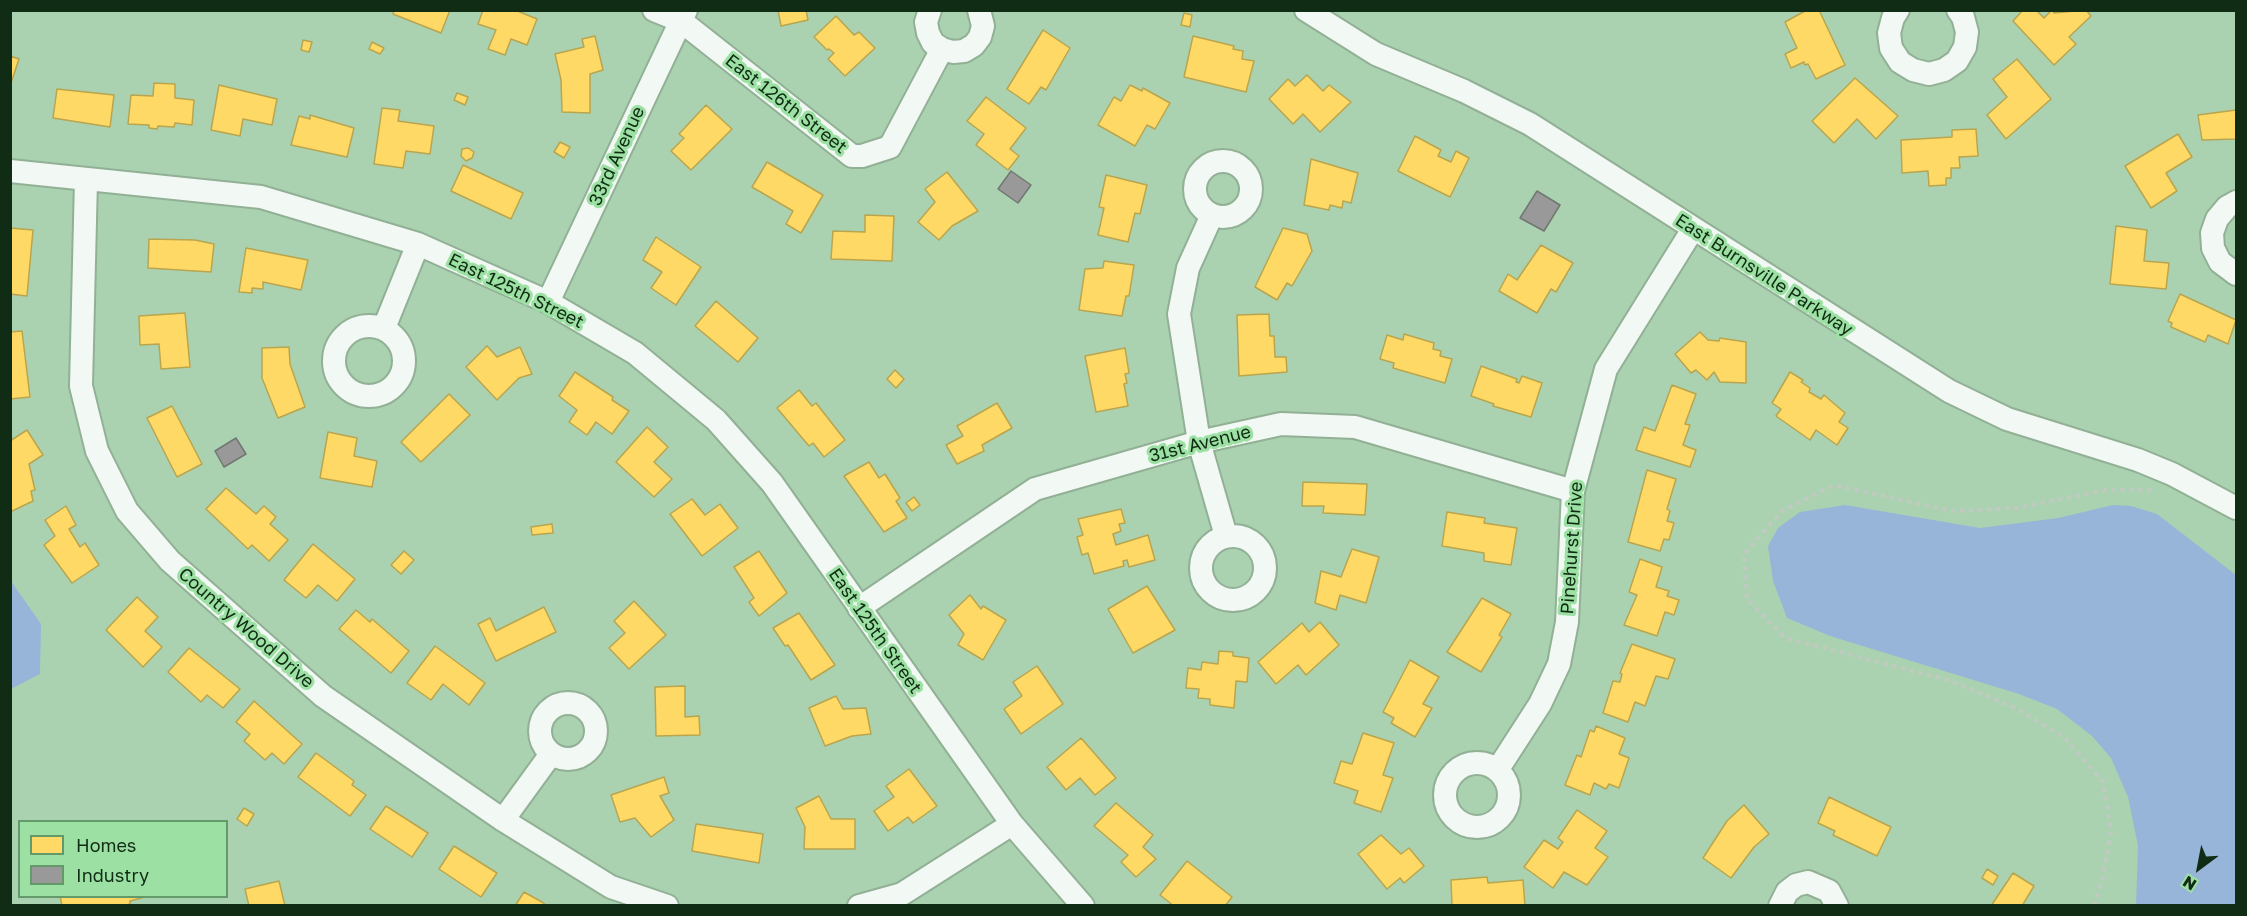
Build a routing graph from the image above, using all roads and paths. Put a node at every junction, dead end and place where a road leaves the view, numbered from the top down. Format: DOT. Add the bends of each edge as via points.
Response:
graph roads {
  1 [pos="654,10"];
  2 [pos="930,10"];
  3 [pos="979,10"];
  4 [pos="1305,10"];
  5 [pos="1898,10"];
  6 [pos="1958,10"];
  7 [pos="683,16"];
  8 [pos="942,50"];
  9 [pos="10,171"];
  10 [pos="86,180"];
  11 [pos="2236,202"];
  12 [pos="1212,215"];
  13 [pos="1693,229"];
  14 [pos="418,244"];
  15 [pos="2236,274"];
  16 [pos="548,302"];
  17 [pos="384,328"];
  18 [pos="1199,442"];
  19 [pos="2156,490"];
  20 [pos="1573,491"];
  21 [pos="2236,508"];
  22 [pos="1226,536"];
  23 [pos="859,608"];
  24 [pos="550,754"];
  25 [pos="1498,769"];
  26 [pos="503,820"];
  27 [pos="1012,824"];
  28 [pos="904,900"];
  29 [pos="667,906"];
  30 [pos="859,906"];
  31 [pos="1083,906"];
  32 [pos="1780,906"];
  33 [pos="1837,906"];
  34 [pos="2094,906"];
  1 -- 7 [label="street, East 126th Street"];
  2 -- 8 [label="street" via="928,33"];
  3 -- 8 [label="street" via="983,26 974,45 964,51"];
  4 -- 13 [label="street, East Burnsville Parkway" via="1376,54 1530,124"];
  5 -- 6 [label="street" via="1889,33 1891,48 1900,62 1929,74 1957,61 1965,47 1967,32"];
  7 -- 8 [label="street, East 126th Street" via="852,156 890,147"];
  7 -- 16 [label="street, 33rd Avenue"];
  9 -- 10 [label="street, East 125th Street"];
  10 -- 14 [label="street, East 125th Street" via="261,197"];
  10 -- 26 [label="street, Country Wood Drive" via="81,386 97,451 127,511 170,561 323,696"];
  11 -- 15 [label="street" via="2217,219 2212,233 2213,248 2220,262"];
  12 -- 18 [label="street" via="1188,268 1179,314"];
  13 -- 20 [label="street, Pinehurst Drive" via="1606,369"];
  13 -- 21 [label="street, East Burnsville Parkway" via="1965,400 2007,419 2155,467"];
  14 -- 16 [label="street, East 125th Street"];
  14 -- 17 [label="street"];
  16 -- 23 [label="street, East 125th Street" via="635,353 716,420 772,483"];
  18 -- 20 [label="street, 31st Avenue" via="1281,424 1355,427"];
  18 -- 22 [label="street"];
  18 -- 23 [label="street, 31st Avenue" via="1035,489"];
  19 -- 34 [label="path" via="2106,490 2017,508 1952,511 1834,485 1782,511 1744,554 1747,599 1785,638 1948,680 2016,708 2066,739 2103,782 2110,832"];
  20 -- 25 [label="street, Pinehurst Drive" via="1567,622 1559,664 1540,704"];
  23 -- 27 [label="street, East 125th Street"];
  24 -- 26 [label="street"];
  26 -- 29 [label="street, Country Wood Drive" via="610,887"];
  27 -- 28 [label="street"];
  27 -- 31 [label="street, East 125th Street"];
  28 -- 30 [label="street"];
  32 -- 33 [label="street" via="1787,892 1808,882 1829,891"];
}
